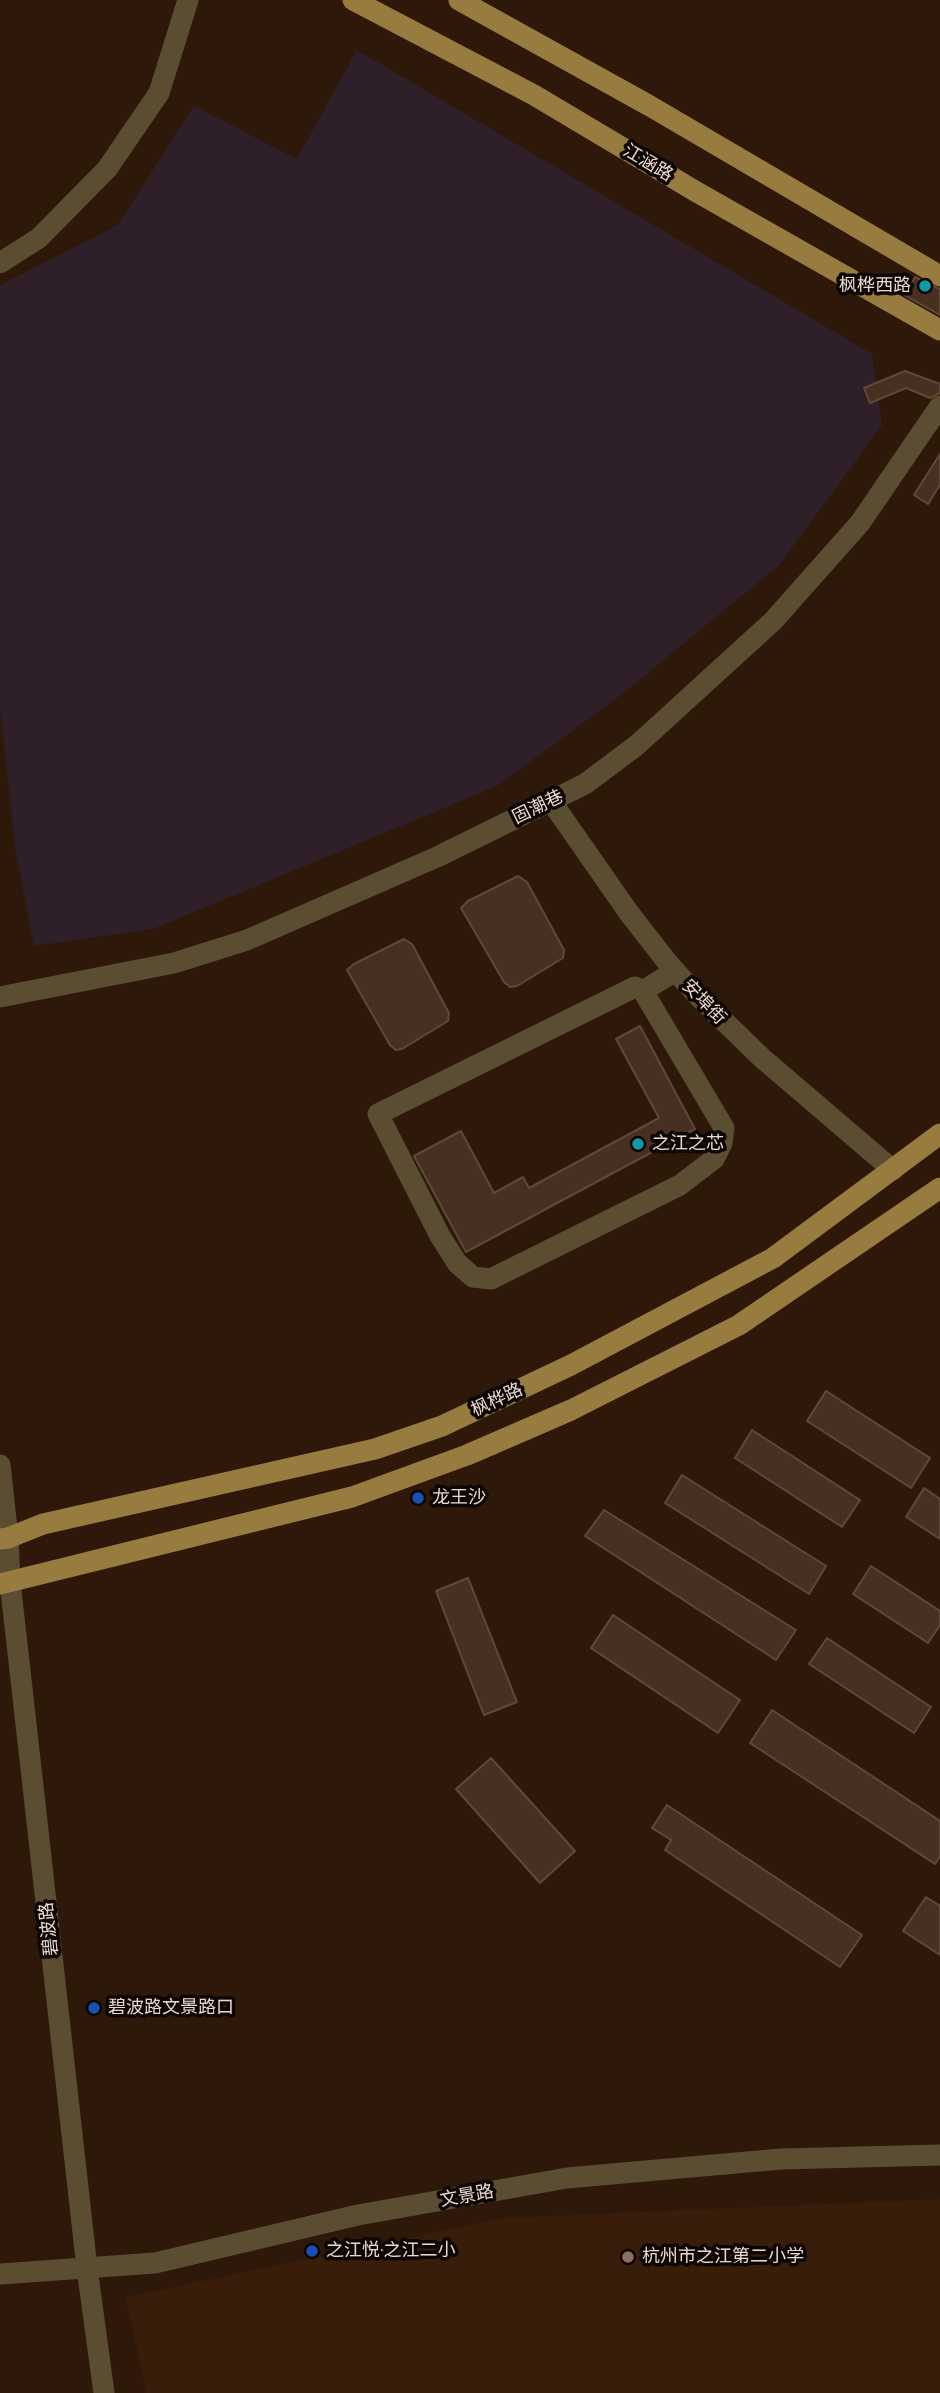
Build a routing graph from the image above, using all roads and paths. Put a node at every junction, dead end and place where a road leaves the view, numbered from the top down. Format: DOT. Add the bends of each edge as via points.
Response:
graph roads {
  1 [pos="188,0"];
  2 [pos="353,0"];
  3 [pos="459,0"];
  4 [pos="0,263"];
  5 [pos="940,276"];
  6 [pos="940,330"];
  7 [pos="940,406"];
  8 [pos="551,801"];
  9 [pos="675,971"];
  10 [pos="643,991"];
  11 [pos="0,997"];
  12 [pos="940,1133"];
  13 [pos="893,1170"];
  14 [pos="940,1188"];
  15 [pos="0,1465"];
  16 [pos="4,1539"];
  17 [pos="5,1583"];
  18 [pos="940,2155"];
  19 [pos="87,2268"];
  20 [pos="0,2274"];
  21 [pos="104,2393"];
  1 -- 4 [label="street" via="159,93 107,169 38,238"];
  2 -- 6 [label="main road, 江涵路" via="534,95"];
  3 -- 5 [label="main road"];
  7 -- 8 [label="street, 固潮巷" via="860,523 773,621 637,745 585,784"];
  8 -- 9 [label="street, 安埠街"];
  8 -- 11 [label="street, 固潮巷" via="247,940 174,963"];
  9 -- 10 [label="street"];
  9 -- 13 [label="street, 安埠街" via="724,1023"];
  10 -- 10 [label="street" via="635,987 378,1114 440,1236 472,1277 491,1279 680,1185 714,1159 724,1128"];
  12 -- 13 [label="main road, 枫桦路"];
  13 -- 16 [label="main road, 枫桦路" via="773,1258 571,1365 442,1426 375,1449 43,1524"];
  14 -- 17 [label="main road" via="738,1325 571,1410 467,1455 352,1497"];
  15 -- 16 [label="street, 碧波路"];
  16 -- 17 [label="street, 碧波路"];
  17 -- 19 [label="street, 碧波路"];
  18 -- 19 [label="street, 文景路" via="780,2159 568,2178 358,2215 155,2263"];
  19 -- 20 [label="street, 文景路"];
  19 -- 21 [label="street, 碧波路"];
}
